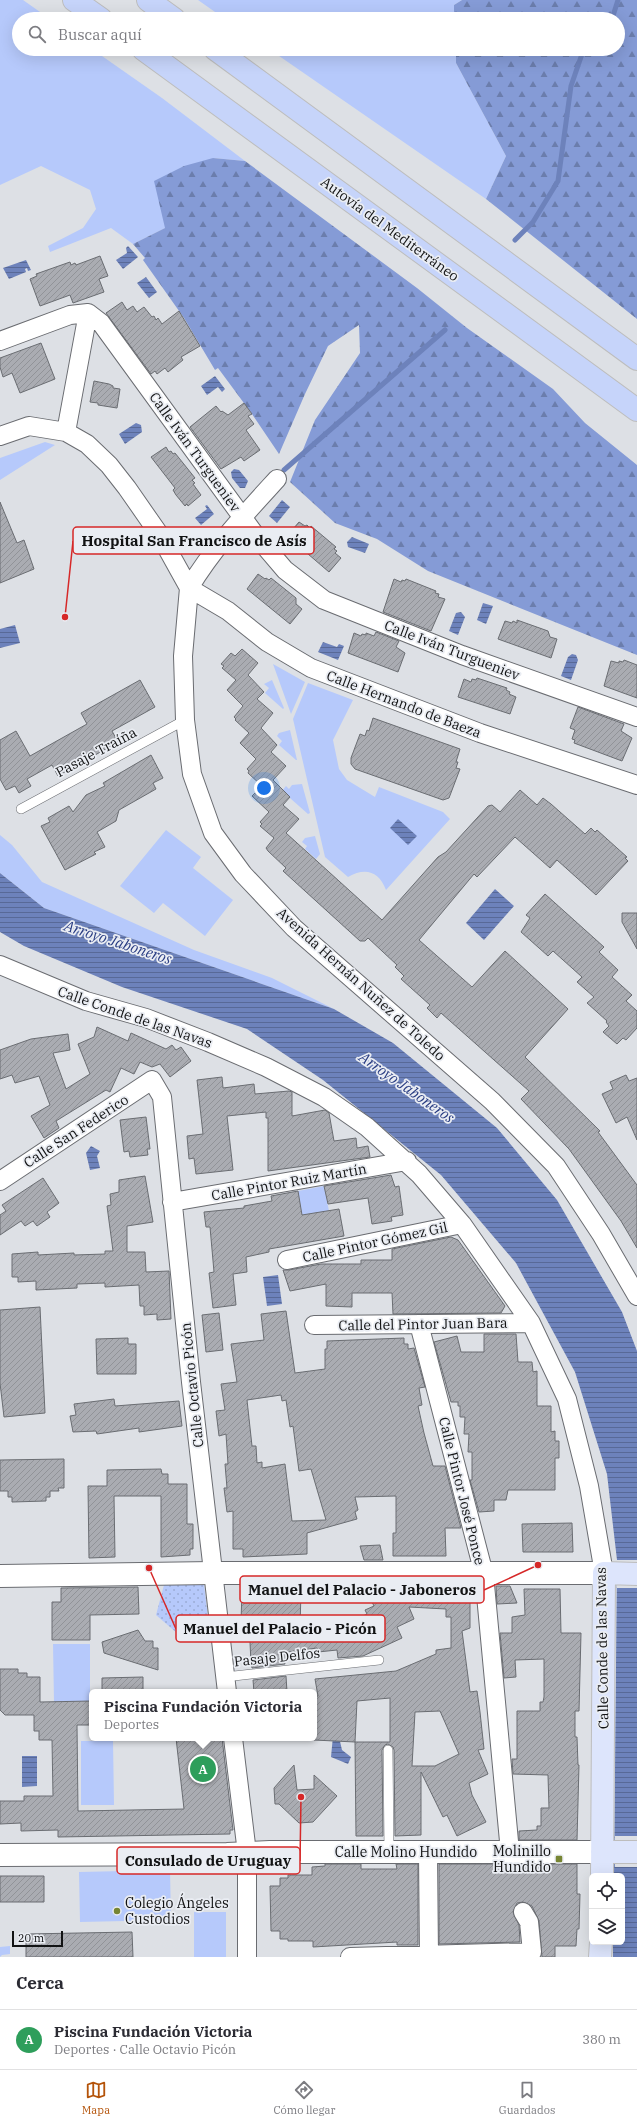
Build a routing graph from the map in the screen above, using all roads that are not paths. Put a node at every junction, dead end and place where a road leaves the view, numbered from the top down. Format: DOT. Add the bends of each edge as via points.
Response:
graph roads {
  1 [pos="74,0"];
  2 [pos="148,0"];
  3 [pos="91,12"];
  4 [pos="164,12"];
  5 [pos="153,56"];
  6 [pos="225,56"];
  7 [pos="88,313"];
  8 [pos="0,341"];
  9 [pos="637,359"];
  10 [pos="637,410"];
  11 [pos="66,432"];
  12 [pos="0,436"];
  13 [pos="277,479"];
  14 [pos="242,517"];
  15 [pos="189,588"];
  16 [pos="637,717"];
  17 [pos="185,720"];
  18 [pos="637,785"];
  19 [pos="21,809"];
  20 [pos="5,973"];
  21 [pos="152,1080"];
  22 [pos="407,1161"];
  23 [pos="0,1181"];
  24 [pos="172,1202"];
  25 [pos="462,1224"];
  26 [pos="287,1260"];
  27 [pos="637,1296"];
  28 [pos="531,1323"];
  29 [pos="419,1324"];
  30 [pos="314,1325"];
  31 [pos="214,1573"];
  32 [pos="484,1574"];
  33 [pos="619,1574"];
  34 [pos="0,1576"];
  35 [pos="379,1660"];
  36 [pos="226,1684"];
  37 [pos="233,1741"];
  38 [pos="388,1750"];
  39 [pos="389,1852"];
  40 [pos="428,1852"];
  41 [pos="510,1852"];
  42 [pos="608,1852"];
  43 [pos="637,1852"];
  44 [pos="247,1853"];
  45 [pos="0,1855"];
  46 [pos="603,1873"];
  47 [pos="523,1912"];
  48 [pos="601,1945"];
  49 [pos="503,1955"];
  50 [pos="429,1956"];
  51 [pos="247,1957"];
  52 [pos="350,1957"];
  53 [pos="600,1957"];
  1 -- 3 [label="highway"];
  2 -- 4 [label="highway"];
  5 -- 10 [label="highway, Autovía del Mediterráneo"];
  6 -- 9 [label="highway"];
  7 -- 8 [label="street" via="70,315"];
  7 -- 11 [label="street"];
  7 -- 14 [label="street, Calle Iván Turgueniev" via="102,323"];
  11 -- 12 [label="street" via="29,426"];
  11 -- 15 [label="street" via="87,444 109,465 159,534"];
  13 -- 14 [label="street"];
  14 -- 15 [label="street" via="202,566"];
  14 -- 16 [label="street, Calle Iván Turgueniev" via="284,570 324,600 462,655"];
  15 -- 17 [label="street, Avenida Hernán Nuñez de Toledo" via="183,656"];
  15 -- 18 [label="street, Calle Hernando de Baeza" via="228,611 267,642 312,668 480,733"];
  17 -- 19 [label="lane, Pasaje Traíña"];
  17 -- 27 [label="street, Avenida Hernán Nuñez de Toledo" via="192,774 214,833 243,874 294,928 492,1101 556,1166"];
  20 -- 22 [label="street, Calle Conde de las Navas" via="86,1001 146,1018 266,1067 324,1097 367,1127"];
  21 -- 23 [label="street, Calle San Federico"];
  21 -- 24 [label="street, Calle Octavio Picón" via="162,1097"];
  22 -- 24 [label="street, Calle Pintor Ruiz Martín"];
  22 -- 25 [label="street, Calle Conde de las Navas"];
  24 -- 31 [label="street, Calle Octavio Picón"];
  25 -- 26 [label="street, Calle Pintor Gómez Gil"];
  25 -- 28 [label="street, Calle Conde de las Navas"];
  28 -- 29 [label="street, Calle del Pintor Juan Bara"];
  28 -- 33 [label="street, Calle Conde de las Navas" via="567,1399 589,1486"];
  29 -- 30 [label="street, Calle del Pintor Juan Bara"];
  29 -- 32 [label="street, Calle Pintor José Ponce"];
  31 -- 32 [label="street"];
  31 -- 34 [label="street"];
  31 -- 36 [label="street, Calle Octavio Picón"];
  32 -- 33 [label="street"];
  32 -- 41 [label="street, Calle Pintor José Ponce"];
  33 -- 42 [label="main road, Calle Conde de las Navas"];
  35 -- 36 [label="lane, Pasaje Delfos"];
  37 -- 44 [label="street"];
  38 -- 39 [label="lane"];
  39 -- 40 [label="street, Calle Molino Hundido"];
  39 -- 44 [label="street, Calle Molino Hundido"];
  40 -- 41 [label="street, Calle Molino Hundido"];
  40 -- 50 [label="street"];
  41 -- 42 [label="street, Calle Molino Hundido"];
  42 -- 43 [label="main road, Calle Molino Hundido"];
  42 -- 46 [label="main road, Calle Conde de las Navas"];
  44 -- 45 [label="street, Calle Molino Hundido"];
  44 -- 51 [label="street"];
  47 -- 49 [label="street" via="529,1922 532,1952"];
  48 -- 53 [label="main road"];
  49 -- 50 [label="street"];
  50 -- 52 [label="street"];
}
